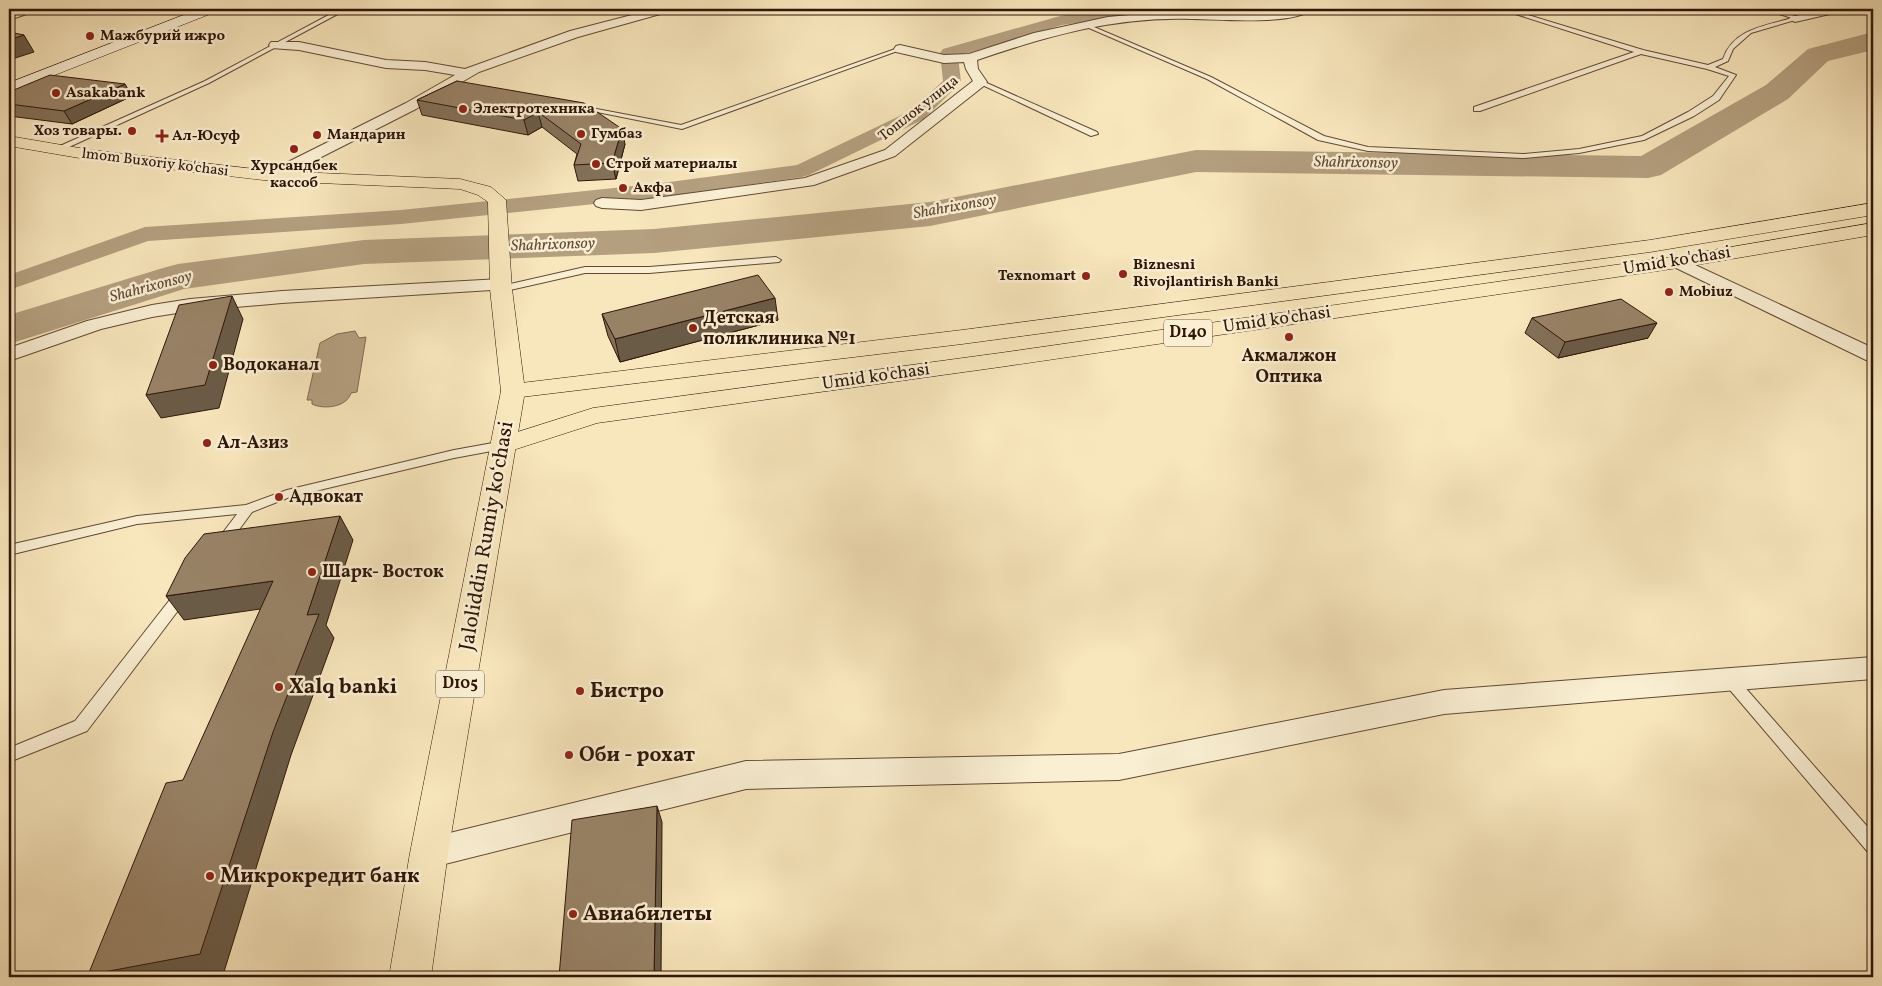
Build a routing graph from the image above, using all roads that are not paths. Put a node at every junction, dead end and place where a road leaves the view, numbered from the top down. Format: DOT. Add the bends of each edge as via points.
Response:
graph roads {
  1 [pos="38,9"];
  2 [pos="210,9"];
  3 [pos="344,9"];
  4 [pos="668,9"];
  5 [pos="1306,9"];
  6 [pos="1503,9"];
  7 [pos="1766,9"];
  8 [pos="1839,9"];
  9 [pos="1246,12"];
  10 [pos="13,17"];
  11 [pos="1797,19"];
  12 [pos="1090,20"];
  13 [pos="275,45"];
  14 [pos="900,49"];
  15 [pos="1641,52"];
  16 [pos="957,59"];
  17 [pos="1709,67"];
  18 [pos="466,73"];
  19 [pos="980,82"];
  20 [pos="9,88"];
  21 [pos="575,107"];
  22 [pos="1477,109"];
  23 [pos="1094,134"];
  24 [pos="9,141"];
  25 [pos="55,150"];
  26 [pos="272,176"];
  27 [pos="602,203"];
  28 [pos="1873,210"];
  29 [pos="1873,229"];
  30 [pos="776,260"];
  31 [pos="1678,262"];
  32 [pos="501,287"];
  33 [pos="9,355"];
  34 [pos="1873,356"];
  35 [pos="512,391"];
  36 [pos="504,445"];
  37 [pos="248,508"];
  38 [pos="9,550"];
  39 [pos="216,550"];
  40 [pos="192,581"];
  41 [pos="1873,668"];
  42 [pos="1729,679"];
  43 [pos="9,755"];
  44 [pos="1873,845"];
  45 [pos="429,853"];
  46 [pos="410,977"];
  1 -- 10 [label="lane"];
  2 -- 20 [label="street"];
  3 -- 13 [label="lane"];
  4 -- 18 [label="street" via="574,34"];
  5 -- 9 [label="street, Тошлок улица" via="1292,14"];
  6 -- 15 [label="lane"];
  7 -- 11 [label="lane"];
  8 -- 11 [label="street"];
  9 -- 12 [label="street, Тошлок улица"];
  11 -- 17 [label="lane" via="1749,32 1730,48 1726,60"];
  12 -- 16 [label="street, Тошлок улица"];
  12 -- 17 [label="lane" via="1209,78 1320,138 1368,149 1523,156 1578,151 1644,138 1716,98 1733,75"];
  13 -- 18 [label="street" via="299,46 386,64"];
  13 -- 25 [label="lane" via="207,82"];
  14 -- 16 [label="street"];
  14 -- 21 [label="lane" via="682,127"];
  15 -- 17 [label="lane"];
  15 -- 22 [label="lane"];
  16 -- 19 [label="street, Тошлок улица" via="972,69"];
  18 -- 26 [label="street" via="453,85"];
  19 -- 23 [label="lane"];
  19 -- 27 [label="street, Тошлок улица" via="890,154 808,182 641,205"];
  24 -- 25 [label="main road, lmom Buxoriy ko'chasi / D105"];
  25 -- 26 [label="main road, lmom Buxoriy ko'chasi / D105"];
  26 -- 32 [label="main road, lmom Buxoriy ko'chasi / D105" via="476,187 497,200"];
  28 -- 35 [label="main road, Umid ko'chasi / D140" via="1640,248 962,337"];
  29 -- 31 [label="main road, Umid ko'chasi / D140"];
  30 -- 32 [label="lane" via="649,270 585,270"];
  31 -- 34 [label="street"];
  31 -- 36 [label="main road, Umid ko'chasi / D140" via="593,416"];
  32 -- 33 [label="street" via="282,297 190,305 94,325"];
  32 -- 35 [label="main road, lmom Buxoriy ko'chasi / D105"];
  35 -- 36 [label="main road, Jaloliddin Rumiy koʻchasi / D105"];
  36 -- 37 [label="lane" via="287,494"];
  36 -- 45 [label="main road, Jaloliddin Rumiy koʻchasi / D105"];
  37 -- 38 [label="lane" via="137,520"];
  37 -- 39 [label="lane"];
  40 -- 43 [label="lane" via="81,726"];
  41 -- 42 [label="street"];
  42 -- 44 [label="lane"];
  42 -- 45 [label="street" via="1444,702 1119,767 746,775"];
  45 -- 46 [label="main road, Jaloliddin Rumiy koʻchasi / D105"];
}
